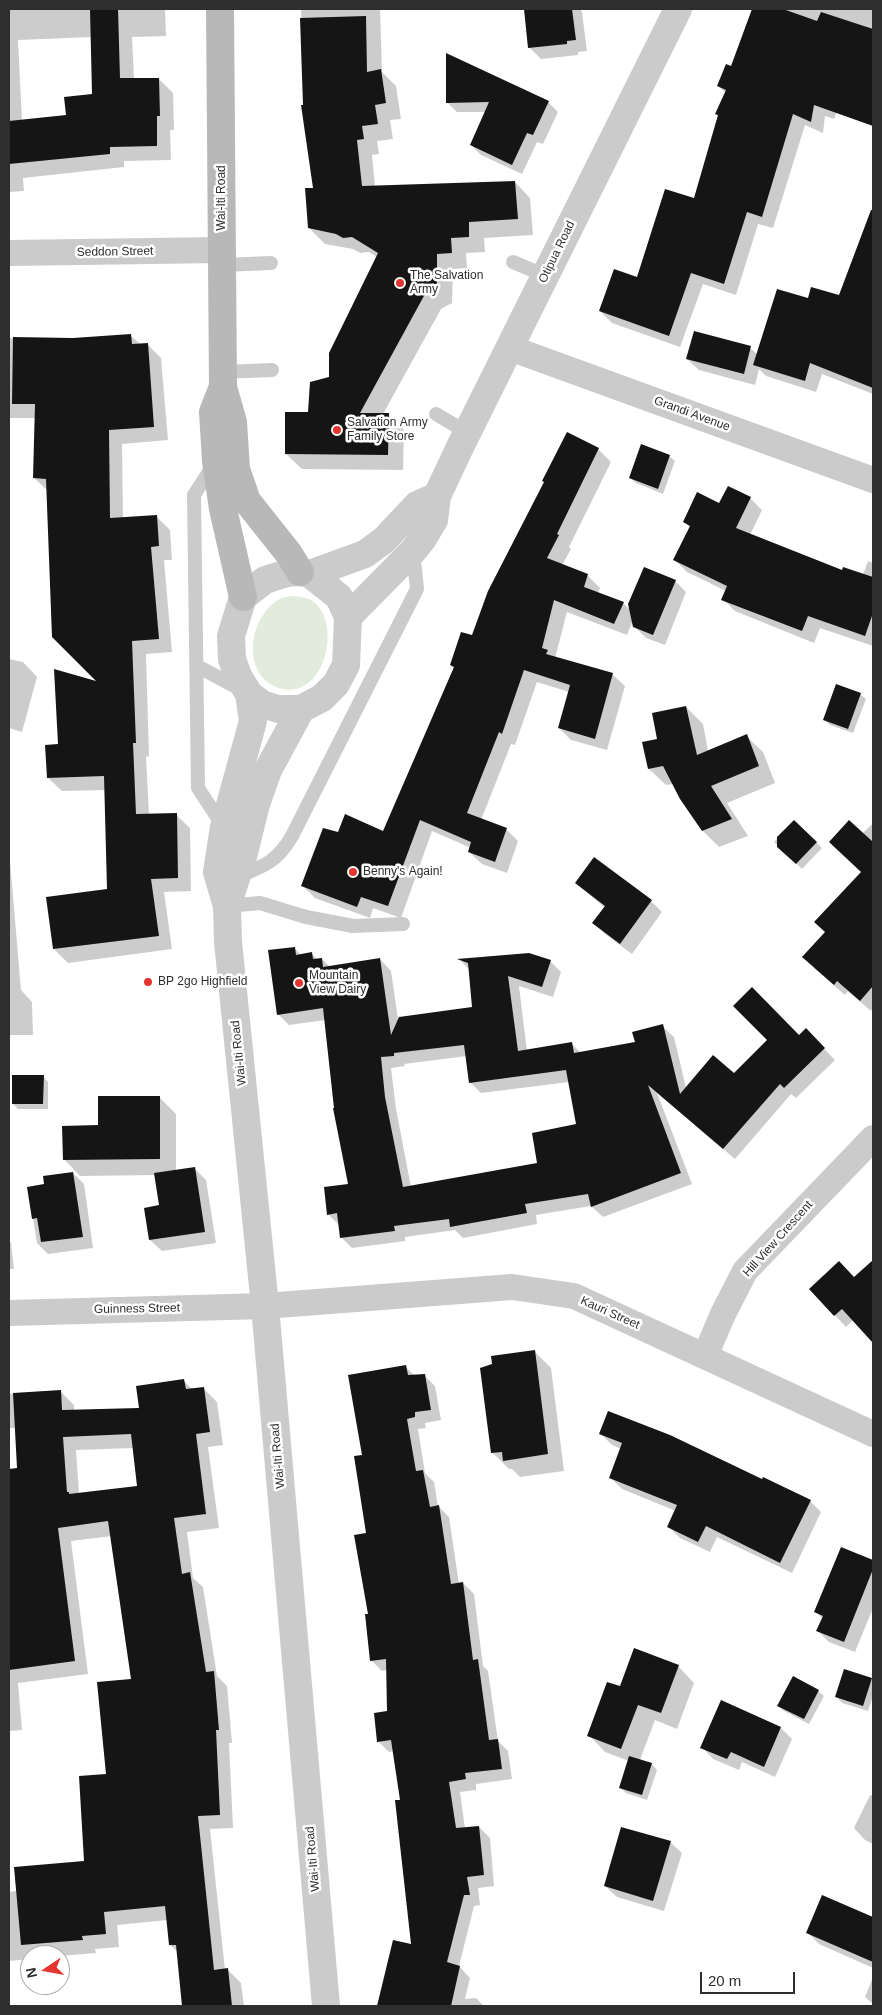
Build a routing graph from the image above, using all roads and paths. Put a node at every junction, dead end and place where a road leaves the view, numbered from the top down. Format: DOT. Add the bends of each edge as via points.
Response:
graph roads {
  1 [pos="220,9"];
  2 [pos="678,9"];
  3 [pos="9,253"];
  4 [pos="222,257"];
  5 [pos="513,262"];
  6 [pos="271,263"];
  7 [pos="546,276"];
  8 [pos="510,348"];
  9 [pos="272,370"];
  10 [pos="223,380"];
  11 [pos="436,414"];
  12 [pos="468,434"];
  13 [pos="216,461"];
  14 [pos="873,480"];
  15 [pos="436,496"];
  16 [pos="413,551"];
  17 [pos="305,573"];
  18 [pos="243,597"];
  19 [pos="348,617"];
  20 [pos="196,666"];
  21 [pos="249,694"];
  22 [pos="300,709"];
  23 [pos="224,827"];
  24 [pos="236,878"];
  25 [pos="227,906"];
  26 [pos="403,924"];
  27 [pos="873,1138"];
  28 [pos="265,1306"];
  29 [pos="9,1313"];
  30 [pos="705,1356"];
  31 [pos="873,1434"];
  32 [pos="326,2006"];
  1 -- 4 [label="main road, Wai-Iti Road"];
  2 -- 7 [label="street, Otipua Road"];
  3 -- 4 [label="street, Seddon Street"];
  4 -- 6 [label="lane"];
  4 -- 10 [label="main road, Wai-Iti Road"];
  5 -- 7 [label="lane"];
  7 -- 8 [label="street, Otipua Road"];
  8 -- 12 [label="street, Otipua Road"];
  8 -- 14 [label="street, Grandi Avenue"];
  9 -- 10 [label="lane"];
  10 -- 13 [label="main road, Wai-Iti Road" via="212,412"];
  10 -- 17 [label="main road, Wai-Iti Road" via="232,422 236,469 247,501"];
  11 -- 12 [label="lane"];
  12 -- 15 [label="street, Otipua Road"];
  13 -- 18 [label="main road, Wai-Iti Road"];
  13 -- 20 [label="lane" via="194,495"];
  15 -- 16 [label="street, Otipua Road" via="434,520"];
  15 -- 17 [label="street" via="417,505 384,540 365,554"];
  16 -- 19 [label="street, Otipua Road"];
  16 -- 24 [label="lane" via="417,589 292,836 283,852 268,864"];
  17 -- 18 [label="street" via="287,573 266,580"];
  17 -- 19 [label="street" via="339,597"];
  18 -- 21 [label="street" via="231,636 232,659"];
  19 -- 22 [label="street" via="346,665 336,684 322,698"];
  20 -- 21 [label="lane"];
  20 -- 23 [label="lane" via="198,788"];
  21 -- 22 [label="street" via="262,704 278,709"];
  21 -- 23 [label="street, Wai-Iti Road" via="253,721"];
  22 -- 24 [label="street, Wai-Iti Road" via="268,770"];
  23 -- 25 [label="street, Wai-Iti Road" via="217,872"];
  24 -- 25 [label="street, Wai-Iti Road"];
  25 -- 26 [label="lane" via="260,904 353,926"];
  25 -- 28 [label="street, Wai-Iti Road"];
  27 -- 30 [label="street, Hill View Crescent" via="745,1271"];
  28 -- 29 [label="street, Guinness Street"];
  28 -- 30 [label="street, Kauri Street" via="512,1287 574,1296"];
  28 -- 32 [label="street, Wai-Iti Road"];
  30 -- 31 [label="street, Kauri Street"];
}
